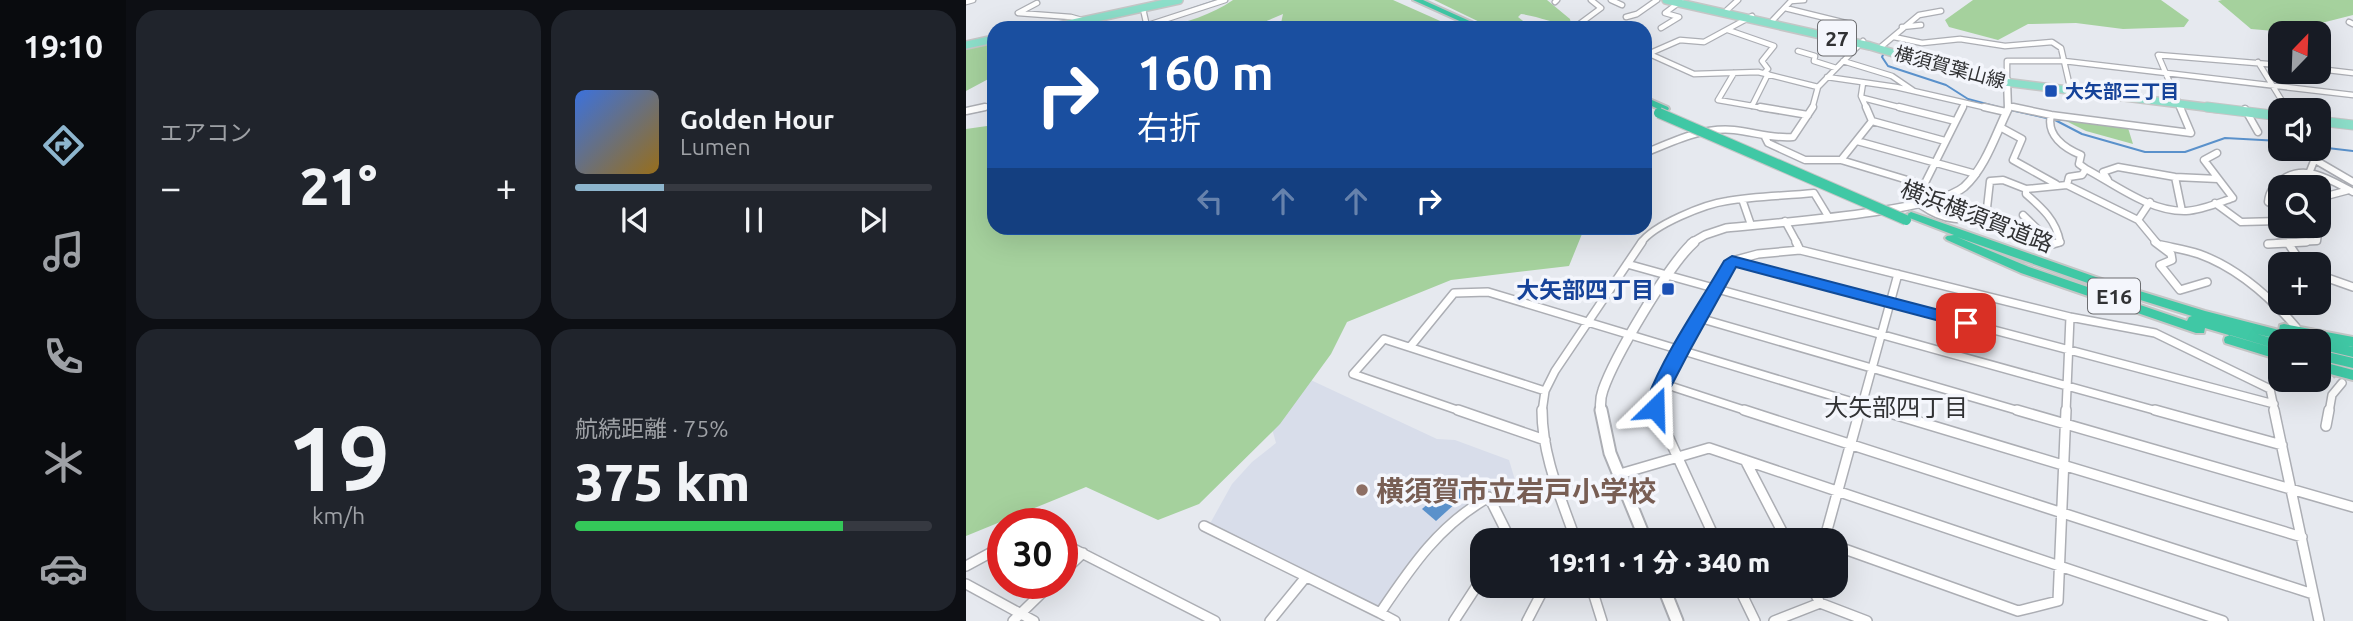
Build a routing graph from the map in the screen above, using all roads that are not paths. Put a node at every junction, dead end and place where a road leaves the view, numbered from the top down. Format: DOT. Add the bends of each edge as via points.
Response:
graph roads {
  1 [pos="973,0"];
  2 [pos="1179,0"];
  3 [pos="1225,0"];
  4 [pos="1405,0"];
  5 [pos="1417,0"];
  6 [pos="1423,0"];
  7 [pos="1591,0"];
  8 [pos="1611,0"];
  9 [pos="1657,0"];
  10 [pos="1666,0"];
  11 [pos="1738,0"];
  12 [pos="1782,0"];
  13 [pos="1804,0"];
  14 [pos="1679,1"];
  15 [pos="1791,1"];
  16 [pos="966,2"];
  17 [pos="1037,3"];
  18 [pos="1622,5"];
  19 [pos="1785,8"];
  20 [pos="1143,9"];
  21 [pos="1727,10"];
  22 [pos="1941,11"];
  23 [pos="1626,17"];
  24 [pos="1751,17"];
  25 [pos="1460,19"];
  26 [pos="1773,20"];
  27 [pos="1086,21"];
  28 [pos="1146,21"];
  29 [pos="1160,21"];
  30 [pos="1452,21"];
  31 [pos="1465,21"];
  32 [pos="1583,21"];
  33 [pos="1921,25"];
  34 [pos="1902,27"];
  35 [pos="1661,28"];
  36 [pos="1728,30"];
  37 [pos="1832,34"];
  38 [pos="1894,37"];
  39 [pos="987,40"];
  40 [pos="1862,42"];
  41 [pos="966,45"];
  42 [pos="1882,46"];
  43 [pos="1652,51"];
  44 [pos="1798,51"];
  45 [pos="1652,55"];
  46 [pos="1843,61"];
  47 [pos="2064,61"];
  48 [pos="2258,62"];
  49 [pos="2268,63"];
  50 [pos="1836,68"];
  51 [pos="2331,70"];
  52 [pos="1734,73"];
  53 [pos="2166,73"];
  54 [pos="2353,73"];
  55 [pos="1766,74"];
  56 [pos="1828,77"];
  57 [pos="2007,81"];
  58 [pos="1863,83"];
  59 [pos="2273,85"];
  60 [pos="1818,87"];
  61 [pos="2070,87"];
  62 [pos="1914,91"];
  63 [pos="2353,95"];
  64 [pos="1863,98"];
  65 [pos="2281,98"];
  66 [pos="2178,102"];
  67 [pos="1965,103"];
  68 [pos="1652,105"];
  69 [pos="987,106"];
  70 [pos="1752,106"];
  71 [pos="1652,109"];
  72 [pos="2008,109"];
  73 [pos="966,111"];
  74 [pos="1662,111"];
  75 [pos="2246,111"];
  76 [pos="2268,114"];
  77 [pos="1808,115"];
  78 [pos="2050,117"];
  79 [pos="1872,121"];
  80 [pos="1955,121"];
  81 [pos="2331,121"];
  82 [pos="2353,124"];
  83 [pos="2000,127"];
  84 [pos="2258,132"];
  85 [pos="1765,137"];
  86 [pos="1857,141"];
  87 [pos="1945,141"];
  88 [pos="1652,150"];
  89 [pos="2217,153"];
  90 [pos="1841,160"];
  91 [pos="1935,162"];
  92 [pos="2086,169"];
  93 [pos="2310,170"];
  94 [pos="1976,174"];
  95 [pos="2289,175"];
  96 [pos="2175,177"];
  97 [pos="2218,179"];
  98 [pos="2109,180"];
  99 [pos="2353,182"];
  100 [pos="2057,184"];
  101 [pos="2067,185"];
  102 [pos="2026,189"];
  103 [pos="2351,191"];
  104 [pos="2331,195"];
  105 [pos="1742,199"];
  106 [pos="2150,202"];
  107 [pos="2215,203"];
  108 [pos="1921,205"];
  109 [pos="2182,211"];
  110 [pos="2023,215"];
  111 [pos="1828,216"];
  112 [pos="1909,218"];
  113 [pos="2138,220"];
  114 [pos="1785,221"];
  115 [pos="2268,221"];
  116 [pos="1751,225"];
  117 [pos="1652,230"];
  118 [pos="1646,235"];
  119 [pos="1951,238"];
  120 [pos="2318,238"];
  121 [pos="2288,243"];
  122 [pos="2157,244"];
  123 [pos="2268,244"];
  124 [pos="1800,250"];
  125 [pos="2294,252"];
  126 [pos="1732,261"];
  127 [pos="1627,264"];
  128 [pos="1670,275"];
  129 [pos="1898,275"];
  130 [pos="2331,279"];
  131 [pos="2090,281"];
  132 [pos="2207,282"];
  133 [pos="2353,287"];
  134 [pos="1716,288"];
  135 [pos="1890,303"];
  136 [pos="1699,317"];
  137 [pos="2070,317"];
  138 [pos="1588,322"];
  139 [pos="2296,327"];
  140 [pos="2268,331"];
  141 [pos="1881,334"];
  142 [pos="1632,336"];
  143 [pos="2268,341"];
  144 [pos="2353,342"];
  145 [pos="1410,347"];
  146 [pos="2331,347"];
  147 [pos="2068,349"];
  148 [pos="1681,350"];
  149 [pos="2268,351"];
  150 [pos="2353,352"];
  151 [pos="2331,358"];
  152 [pos="2353,363"];
  153 [pos="1872,368"];
  154 [pos="2331,371"];
  155 [pos="2348,379"];
  156 [pos="1664,384"];
  157 [pos="2067,385"];
  158 [pos="1545,391"];
  159 [pos="1862,404"];
  160 [pos="2274,404"];
  161 [pos="2065,424"];
  162 [pos="2326,426"];
  163 [pos="1545,440"];
  164 [pos="1850,445"];
  165 [pos="2282,445"];
  166 [pos="1678,455"];
  167 [pos="1745,460"];
  168 [pos="2064,465"];
  169 [pos="1619,474"];
  170 [pos="2292,489"];
  171 [pos="1838,492"];
  172 [pos="2353,507"];
  173 [pos="2062,514"];
  174 [pos="1204,526"];
  175 [pos="1504,528"];
  176 [pos="1571,528"];
  177 [pos="1641,528"];
  178 [pos="1710,528"];
  179 [pos="1780,528"];
  180 [pos="1828,528"];
  181 [pos="2302,537"];
  182 [pos="1078,551"];
  183 [pos="1848,551"];
  184 [pos="1083,553"];
  185 [pos="987,555"];
  186 [pos="1078,558"];
  187 [pos="2060,565"];
  188 [pos="966,566"];
  189 [pos="1305,578"];
  190 [pos="966,583"];
  191 [pos="2314,594"];
  192 [pos="1470,596"];
  193 [pos="1539,598"];
  194 [pos="1595,598"];
  195 [pos="1668,598"];
  196 [pos="1744,598"];
  197 [pos="1817,598"];
  198 [pos="1036,599"];
  199 [pos="1820,603"];
  200 [pos="1380,613"];
  201 [pos="2018,616"];
  202 [pos="1017,617"];
  203 [pos="1034,621"];
  204 [pos="1215,621"];
  205 [pos="1270,621"];
  206 [pos="1395,621"];
  207 [pos="1454,621"];
  208 [pos="1527,621"];
  209 [pos="1602,621"];
  210 [pos="1677,621"];
  211 [pos="1755,621"];
  212 [pos="1774,621"];
  213 [pos="1867,621"];
  214 [pos="2223,621"];
  215 [pos="2319,621"];
  1 -- 16 [label="street"];
  2 -- 20 [label="main road"];
  3 -- 29 [label="street"];
  4 -- 30 [label="highway"];
  5 -- 25 [label="highway"];
  6 -- 25 [label="highway"];
  7 -- 32 [label="street" via="1601,8"];
  8 -- 18 [label="street"];
  9 -- 23 [label="street"];
  10 -- 14 [label="main road, 横須賀葉山線 / 27"];
  11 -- 21 [label="street"];
  12 -- 15 [label="street"];
  13 -- 15 [label="street"];
  14 -- 21 [label="main road, 横須賀葉山線 / 27"];
  14 -- 24 [label="main road, 横須賀葉山線 / 27"];
  14 -- 35 [label="street" via="1665,13 1679,17"];
  15 -- 19 [label="street"];
  17 -- 27 [label="street" via="1018,13"];
  19 -- 26 [label="street"];
  19 -- 37 [label="street" via="1850,24"];
  20 -- 27 [label="main road"];
  20 -- 28 [label="street"];
  21 -- 24 [label="main road, 横須賀葉山線 / 27"];
  22 -- 34 [label="street" via="1919,15"];
  24 -- 26 [label="main road, 横須賀葉山線 / 27"];
  24 -- 36 [label="street"];
  24 -- 40 [label="main road, 横須賀葉山線 / 27"];
  25 -- 31 [label="highway"];
  26 -- 37 [label="main road, 横須賀葉山線 / 27"];
  33 -- 34 [label="street"];
  34 -- 38 [label="street"];
  36 -- 43 [label="street" via="1704,42 1685,39"];
  36 -- 55 [label="street" via="1774,46 1762,61"];
  37 -- 40 [label="main road, 横須賀葉山線 / 27"];
  38 -- 42 [label="street"];
  38 -- 47 [label="street" via="1922,43 1960,39 2005,47 2052,42 2060,47"];
  39 -- 41 [label="main road"];
  40 -- 42 [label="main road, 横須賀葉山線 / 27"];
  40 -- 46 [label="street"];
  40 -- 57 [label="main road, 横須賀葉山線 / 27" via="1959,74"];
  42 -- 57 [label="main road, 横須賀葉山線 / 27"];
  44 -- 50 [label="street"];
  45 -- 52 [label="street" via="1694,74"];
  46 -- 50 [label="street"];
  46 -- 62 [label="street" via="1880,72"];
  47 -- 53 [label="street"];
  47 -- 57 [label="street" via="2007,61"];
  47 -- 61 [label="street"];
  48 -- 49 [label="street"];
  48 -- 53 [label="street" via="2158,55"];
  48 -- 59 [label="street"];
  50 -- 56 [label="street"];
  51 -- 54 [label="street"];
  52 -- 55 [label="street"];
  52 -- 70 [label="street" via="1718,100"];
  53 -- 59 [label="street"];
  53 -- 66 [label="street"];
  55 -- 60 [label="street"];
  55 -- 70 [label="street"];
  56 -- 58 [label="street"];
  56 -- 60 [label="street"];
  57 -- 61 [label="main road, 横須賀葉山線 / 27"];
  57 -- 66 [label="main road, 横須賀葉山線 / 27"];
  57 -- 72 [label="street"];
  58 -- 62 [label="street"];
  58 -- 64 [label="street"];
  59 -- 63 [label="street"];
  59 -- 65 [label="street"];
  60 -- 77 [label="street"];
  61 -- 66 [label="main road, 横須賀葉山線 / 27"];
  62 -- 67 [label="street"];
  64 -- 79 [label="street"];
  64 -- 80 [label="street"];
  66 -- 75 [label="main road, 横須賀葉山線 / 27"];
  66 -- 78 [label="street" via="2191,133"];
  67 -- 72 [label="street"];
  67 -- 80 [label="street"];
  68 -- 74 [label="highway, 横浜横須賀道路 / E16"];
  69 -- 73 [label="street"];
  70 -- 77 [label="street"];
  71 -- 74 [label="highway, 横浜横須賀道路 / E16"];
  72 -- 78 [label="street"];
  72 -- 83 [label="street"];
  74 -- 112 [label="highway, 横浜横須賀道路 / E16, bridge"];
  75 -- 76 [label="main road, 横須賀葉山線 / 27"];
  75 -- 84 [label="street"];
  77 -- 85 [label="street" via="1793,137"];
  78 -- 92 [label="street" via="2049,127 2066,150 2081,155 2079,164"];
  79 -- 86 [label="street"];
  79 -- 87 [label="street"];
  80 -- 87 [label="street"];
  81 -- 82 [label="main road"];
  83 -- 94 [label="street"];
  83 -- 100 [label="street" via="2022,139 2013,160"];
  85 -- 88 [label="street" via="1725,130 1691,133"];
  85 -- 90 [label="street" via="1768,143 1805,160"];
  86 -- 90 [label="street"];
  86 -- 91 [label="street"];
  87 -- 91 [label="street"];
  89 -- 97 [label="street" via="2204,160"];
  90 -- 91 [label="street" via="1924,185"];
  91 -- 94 [label="street"];
  92 -- 98 [label="street"];
  92 -- 101 [label="street" via="2069,177"];
  93 -- 95 [label="street"];
  93 -- 99 [label="street" via="2317,161"];
  93 -- 103 [label="street"];
  94 -- 108 [label="street" via="1962,189"];
  96 -- 97 [label="street"];
  96 -- 98 [label="street" via="2111,168 2103,172"];
  96 -- 109 [label="street"];
  97 -- 107 [label="street" via="2233,198"];
  98 -- 106 [label="street"];
  100 -- 101 [label="street"];
  100 -- 102 [label="street"];
  101 -- 113 [label="street"];
  102 -- 108 [label="street" via="2003,180 1990,181 1984,212 1954,219 1934,216"];
  102 -- 110 [label="street" via="2053,218 2060,242 2053,244"];
  103 -- 104 [label="street"];
  105 -- 111 [label="street" via="1814,193"];
  105 -- 116 [label="street"];
  105 -- 117 [label="street" via="1724,201"];
  106 -- 109 [label="street"];
  106 -- 113 [label="street"];
  107 -- 109 [label="street"];
  107 -- 115 [label="street" via="2241,222"];
  108 -- 111 [label="street"];
  111 -- 114 [label="street"];
  112 -- 119 [label="highway, 横浜横須賀道路 / E16"];
  112 -- 131 [label="highway, 横浜横須賀道路 / E16"];
  113 -- 122 [label="street"];
  114 -- 116 [label="street"];
  114 -- 124 [label="street"];
  116 -- 128 [label="street" via="1698,239"];
  118 -- 127 [label="street"];
  119 -- 143 [label="highway, 横浜横須賀道路 / E16" via="2123,299"];
  119 -- 149 [label="highway" via="2043,277"];
  120 -- 121 [label="street"];
  121 -- 123 [label="street"];
  121 -- 125 [label="street"];
  122 -- 132 [label="street" via="2171,254 2172,260 2160,265 2180,290"];
  122 -- 139 [label="street" via="2229,268"];
  124 -- 126 [label="street"];
  124 -- 129 [label="street"];
  126 -- 134 [label="street"];
  126 -- 135 [label="street"];
  127 -- 128 [label="street"];
  127 -- 138 [label="street"];
  128 -- 134 [label="street"];
  128 -- 142 [label="street"];
  129 -- 135 [label="street"];
  129 -- 137 [label="street"];
  130 -- 133 [label="street"];
  131 -- 140 [label="highway, 横浜横須賀道路 / E16"];
  131 -- 144 [label="highway"];
  134 -- 136 [label="street"];
  134 -- 141 [label="street"];
  135 -- 141 [label="street"];
  135 -- 147 [label="street"];
  136 -- 148 [label="street"];
  136 -- 153 [label="street"];
  137 -- 147 [label="street"];
  137 -- 160 [label="street" via="2155,333 2270,389"];
  138 -- 142 [label="street"];
  138 -- 145 [label="street" via="1488,292 1463,291 1454,293"];
  138 -- 158 [label="street"];
  141 -- 153 [label="street"];
  141 -- 157 [label="street"];
  142 -- 148 [label="street"];
  142 -- 169 [label="street" via="1600,395 1603,430"];
  145 -- 158 [label="street"];
  145 -- 163 [label="street" via="1384,339 1353,374"];
  146 -- 150 [label="highway"];
  147 -- 157 [label="street"];
  147 -- 160 [label="street"];
  148 -- 156 [label="street"];
  148 -- 159 [label="street"];
  151 -- 152 [label="highway"];
  153 -- 159 [label="street"];
  153 -- 161 [label="street"];
  154 -- 155 [label="highway"];
  155 -- 162 [label="street" via="2332,395"];
  156 -- 164 [label="street"];
  156 -- 166 [label="street" via="1655,408"];
  157 -- 161 [label="street"];
  157 -- 165 [label="street"];
  158 -- 163 [label="street"];
  159 -- 164 [label="street"];
  159 -- 168 [label="street"];
  160 -- 165 [label="street"];
  161 -- 168 [label="street"];
  161 -- 170 [label="street"];
  163 -- 176 [label="street"];
  164 -- 171 [label="street"];
  164 -- 173 [label="street"];
  165 -- 170 [label="street"];
  166 -- 167 [label="street" via="1709,448"];
  166 -- 169 [label="street"];
  166 -- 178 [label="street"];
  167 -- 171 [label="street"];
  167 -- 179 [label="street"];
  168 -- 173 [label="street"];
  168 -- 181 [label="street"];
  169 -- 177 [label="street"];
  170 -- 172 [label="street"];
  170 -- 181 [label="street"];
  171 -- 180 [label="street"];
  171 -- 187 [label="street"];
  173 -- 187 [label="street"];
  173 -- 191 [label="street"];
  174 -- 189 [label="street"];
  175 -- 200 [label="street" via="1489,497 1467,508 1424,548"];
  181 -- 191 [label="street"];
  182 -- 184 [label="street"];
  183 -- 201 [label="street"];
  184 -- 186 [label="street"];
  184 -- 204 [label="street"];
  185 -- 188 [label="street"];
  187 -- 201 [label="street" via="2058,601"];
  187 -- 214 [label="street"];
  189 -- 200 [label="street"];
  189 -- 205 [label="street"];
  190 -- 202 [label="street"];
  191 -- 215 [label="street"];
  192 -- 207 [label="street"];
  193 -- 208 [label="street"];
  194 -- 209 [label="street"];
  195 -- 210 [label="street"];
  196 -- 211 [label="street"];
  197 -- 199 [label="street"];
  198 -- 202 [label="street"];
  199 -- 212 [label="street"];
  199 -- 213 [label="street"];
  200 -- 206 [label="street"];
  202 -- 203 [label="street"];
}
